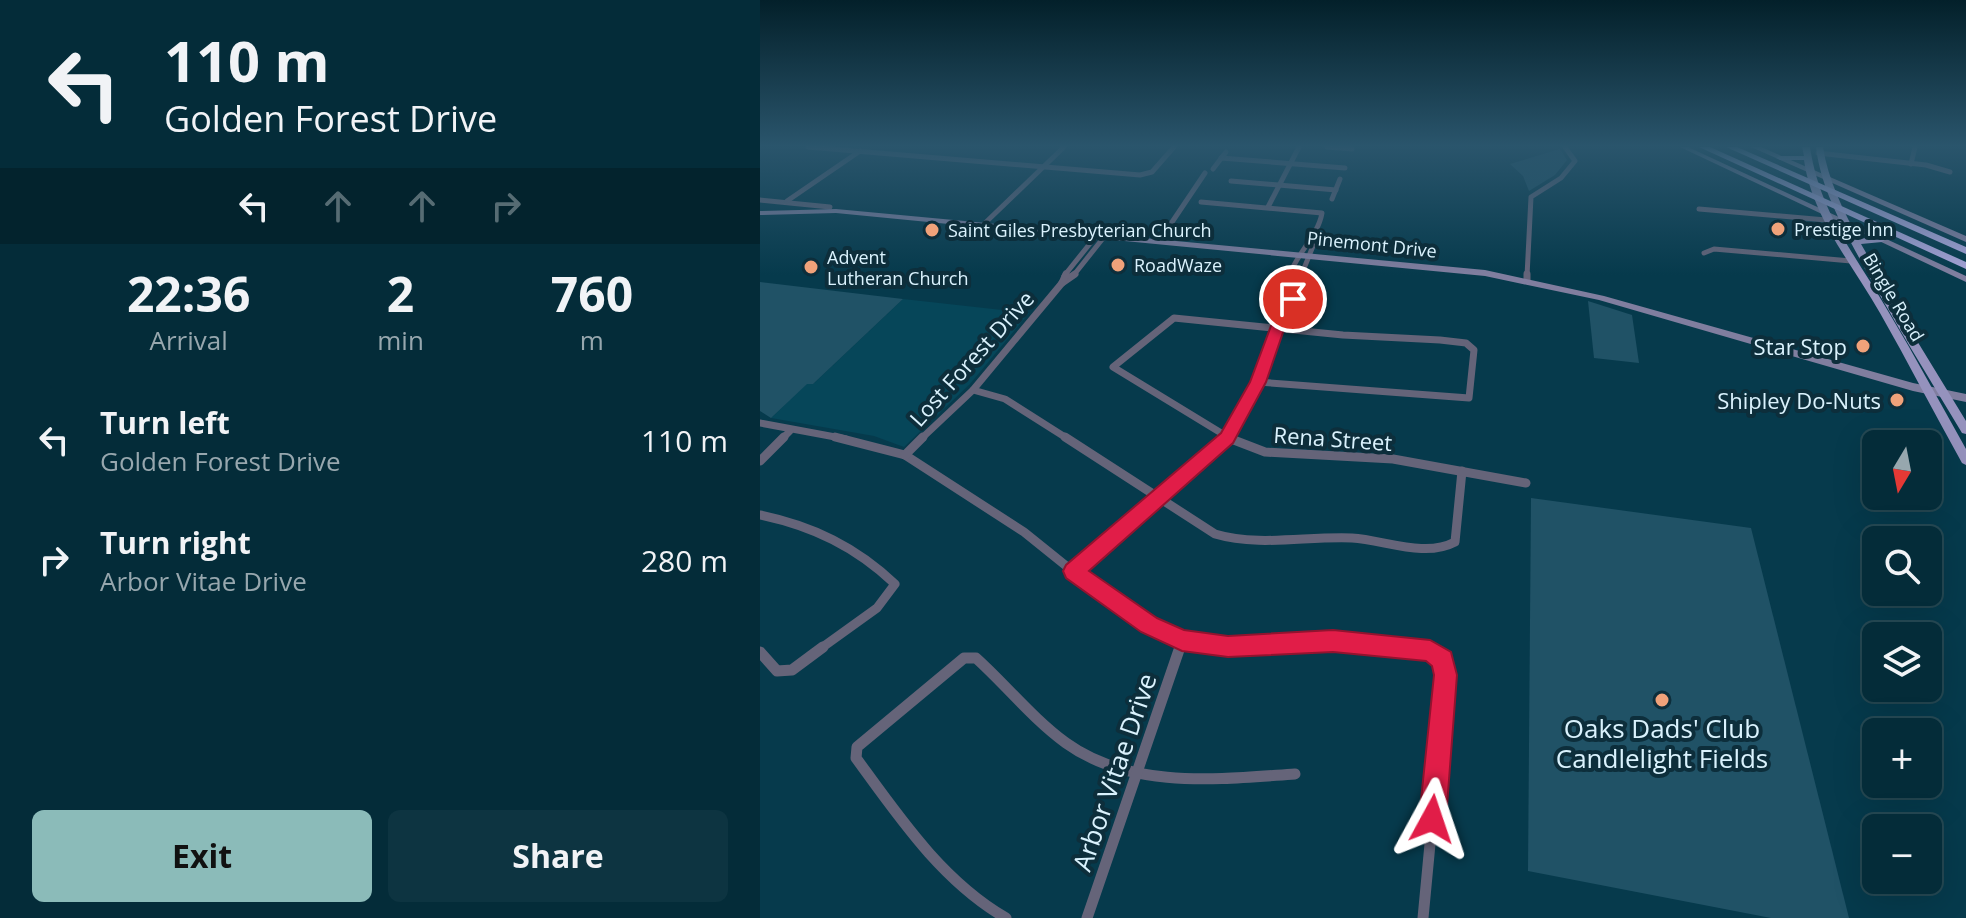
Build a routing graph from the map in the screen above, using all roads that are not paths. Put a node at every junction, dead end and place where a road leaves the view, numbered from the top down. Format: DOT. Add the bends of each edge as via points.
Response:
graph roads {
  1 [pos="804,190"];
  2 [pos="1020,190"];
  3 [pos="1194,190"];
  4 [pos="1277,190"];
  5 [pos="1336,190"];
  6 [pos="1541,190"];
  7 [pos="1788,190"];
  8 [pos="1807,190"];
  9 [pos="1807,190"];
  10 [pos="1814,190"];
  11 [pos="1829,190"];
  12 [pos="1853,190"];
  13 [pos="1332,199"];
  14 [pos="760,201"];
  15 [pos="787,201"];
  16 [pos="1201,202"];
  17 [pos="1268,207"];
  18 [pos="836,209"];
  19 [pos="1699,209"];
  20 [pos="760,210"];
  21 [pos="1904,213"];
  22 [pos="1824,216"];
  23 [pos="1845,222"];
  24 [pos="986,223"];
  25 [pos="1890,224"];
  26 [pos="1102,234"];
  27 [pos="1162,237"];
  28 [pos="1877,237"];
  29 [pos="1966,239"];
  30 [pos="1856,242"];
  31 [pos="1204,244"];
  32 [pos="1966,251"];
  33 [pos="1306,253"];
  34 [pos="1704,253"];
  35 [pos="1966,258"];
  36 [pos="1851,261"];
  37 [pos="1074,262"];
  38 [pos="1083,263"];
  39 [pos="1966,266"];
  40 [pos="1528,277"];
  41 [pos="1966,279"];
  42 [pos="1062,283"];
  43 [pos="1882,308"];
  44 [pos="1895,309"];
  45 [pos="1277,329"];
  46 [pos="1258,382"];
  47 [pos="1934,388"];
  48 [pos="973,390"];
  49 [pos="1966,391"];
  50 [pos="1966,398"];
  51 [pos="760,423"];
  52 [pos="1966,430"];
  53 [pos="790,431"];
  54 [pos="1227,438"];
  55 [pos="905,455"];
  56 [pos="1966,460"];
  57 [pos="760,461"];
  58 [pos="1462,471"];
  59 [pos="1526,483"];
  60 [pos="1159,498"];
  61 [pos="760,515"];
  62 [pos="1073,571"];
  63 [pos="1182,641"];
  64 [pos="760,652"];
  65 [pos="1138,771"];
  66 [pos="1295,774"];
  67 [pos="1006,918"];
  68 [pos="1087,918"];
  69 [pos="1423,918"];
  1 -- 15 [label="street"];
  2 -- 24 [label="street"];
  3 -- 27 [label="street"];
  4 -- 17 [label="street"];
  5 -- 13 [label="street"];
  6 -- 40 [label="street" via="1531,197"];
  7 -- 22 [label="main road"];
  8 -- 25 [label="highway"];
  9 -- 25 [label="highway"];
  10 -- 22 [label="main road, Bingle Road"];
  11 -- 23 [label="main road, Bingle Road"];
  12 -- 21 [label="main road"];
  14 -- 15 [label="street"];
  14 -- 20 [label="street"];
  15 -- 18 [label="street"];
  16 -- 17 [label="street"];
  17 -- 33 [label="street" via="1322,213"];
  18 -- 20 [label="main road, Pinemont Drive"];
  18 -- 24 [label="main road, Pinemont Drive"];
  19 -- 22 [label="street"];
  21 -- 28 [label="main road" via="1853,201 1863,226"];
  21 -- 29 [label="main road"];
  22 -- 23 [label="main road"];
  22 -- 36 [label="main road, Bingle Road"];
  23 -- 28 [label="main road"];
  23 -- 30 [label="main road, Bingle Road"];
  24 -- 26 [label="main road, Pinemont Drive"];
  25 -- 32 [label="highway"];
  25 -- 35 [label="highway"];
  25 -- 39 [label="highway"];
  26 -- 27 [label="main road, Pinemont Drive"];
  26 -- 31 [label="main road, Pinemont Drive"];
  26 -- 37 [label="street, Lost Forest Drive"];
  26 -- 38 [label="street, Lost Forest Drive"];
  27 -- 31 [label="main road, Pinemont Drive"];
  28 -- 30 [label="main road"];
  28 -- 41 [label="main road"];
  30 -- 44 [label="main road, Bingle Road"];
  31 -- 33 [label="main road, Pinemont Drive"];
  33 -- 40 [label="main road, Pinemont Drive"];
  33 -- 45 [label="street" via="1293,299"];
  34 -- 36 [label="street" via="1714,249"];
  36 -- 43 [label="main road, Bingle Road"];
  37 -- 38 [label="street"];
  37 -- 42 [label="street, Lost Forest Drive"];
  38 -- 42 [label="street, Lost Forest Drive"];
  40 -- 47 [label="main road, Pinemont Drive"];
  42 -- 48 [label="street, Lost Forest Drive"];
  43 -- 44 [label="main road"];
  43 -- 47 [label="main road, Bingle Road"];
  44 -- 47 [label="main road, Bingle Road"];
  45 -- 46 [label="street"];
  45 -- 46 [label="street" via="1466,343 1474,350 1472,393 1459,399"];
  45 -- 54 [label="street, Rena Street" via="1174,318 1116,363 1114,371"];
  46 -- 54 [label="street"];
  47 -- 49 [label="main road, Pinemont Drive"];
  47 -- 50 [label="main road, Pinemont Drive"];
  47 -- 52 [label="main road, Bingle Road"];
  47 -- 56 [label="main road, Bingle Road"];
  48 -- 55 [label="street, Lost Forest Drive"];
  48 -- 60 [label="street" via="1005,399"];
  51 -- 53 [label="street"];
  53 -- 55 [label="street"];
  53 -- 57 [label="street"];
  54 -- 58 [label="street, Rena Street" via="1265,452 1393,459"];
  54 -- 60 [label="street"];
  55 -- 62 [label="street" via="978,500"];
  58 -- 59 [label="street, Rena Street"];
  58 -- 60 [label="street" via="1455,542 1440,550 1352,538 1235,540 1215,534"];
  60 -- 62 [label="street"];
  61 -- 64 [label="street" via="814,528 875,564 895,584 877,608 792,670 777,671"];
  62 -- 63 [label="street" via="1149,625"];
  63 -- 65 [label="street, Arbor Vitae Drive"];
  63 -- 69 [label="street" via="1228,646 1333,641 1430,651 1443,660 1446,675"];
  65 -- 66 [label="street" via="1198,779"];
  65 -- 67 [label="street" via="1093,761 1066,743 976,658 964,658 857,747 856,758 897,814 968,894"];
  65 -- 68 [label="street, Arbor Vitae Drive"];
}
